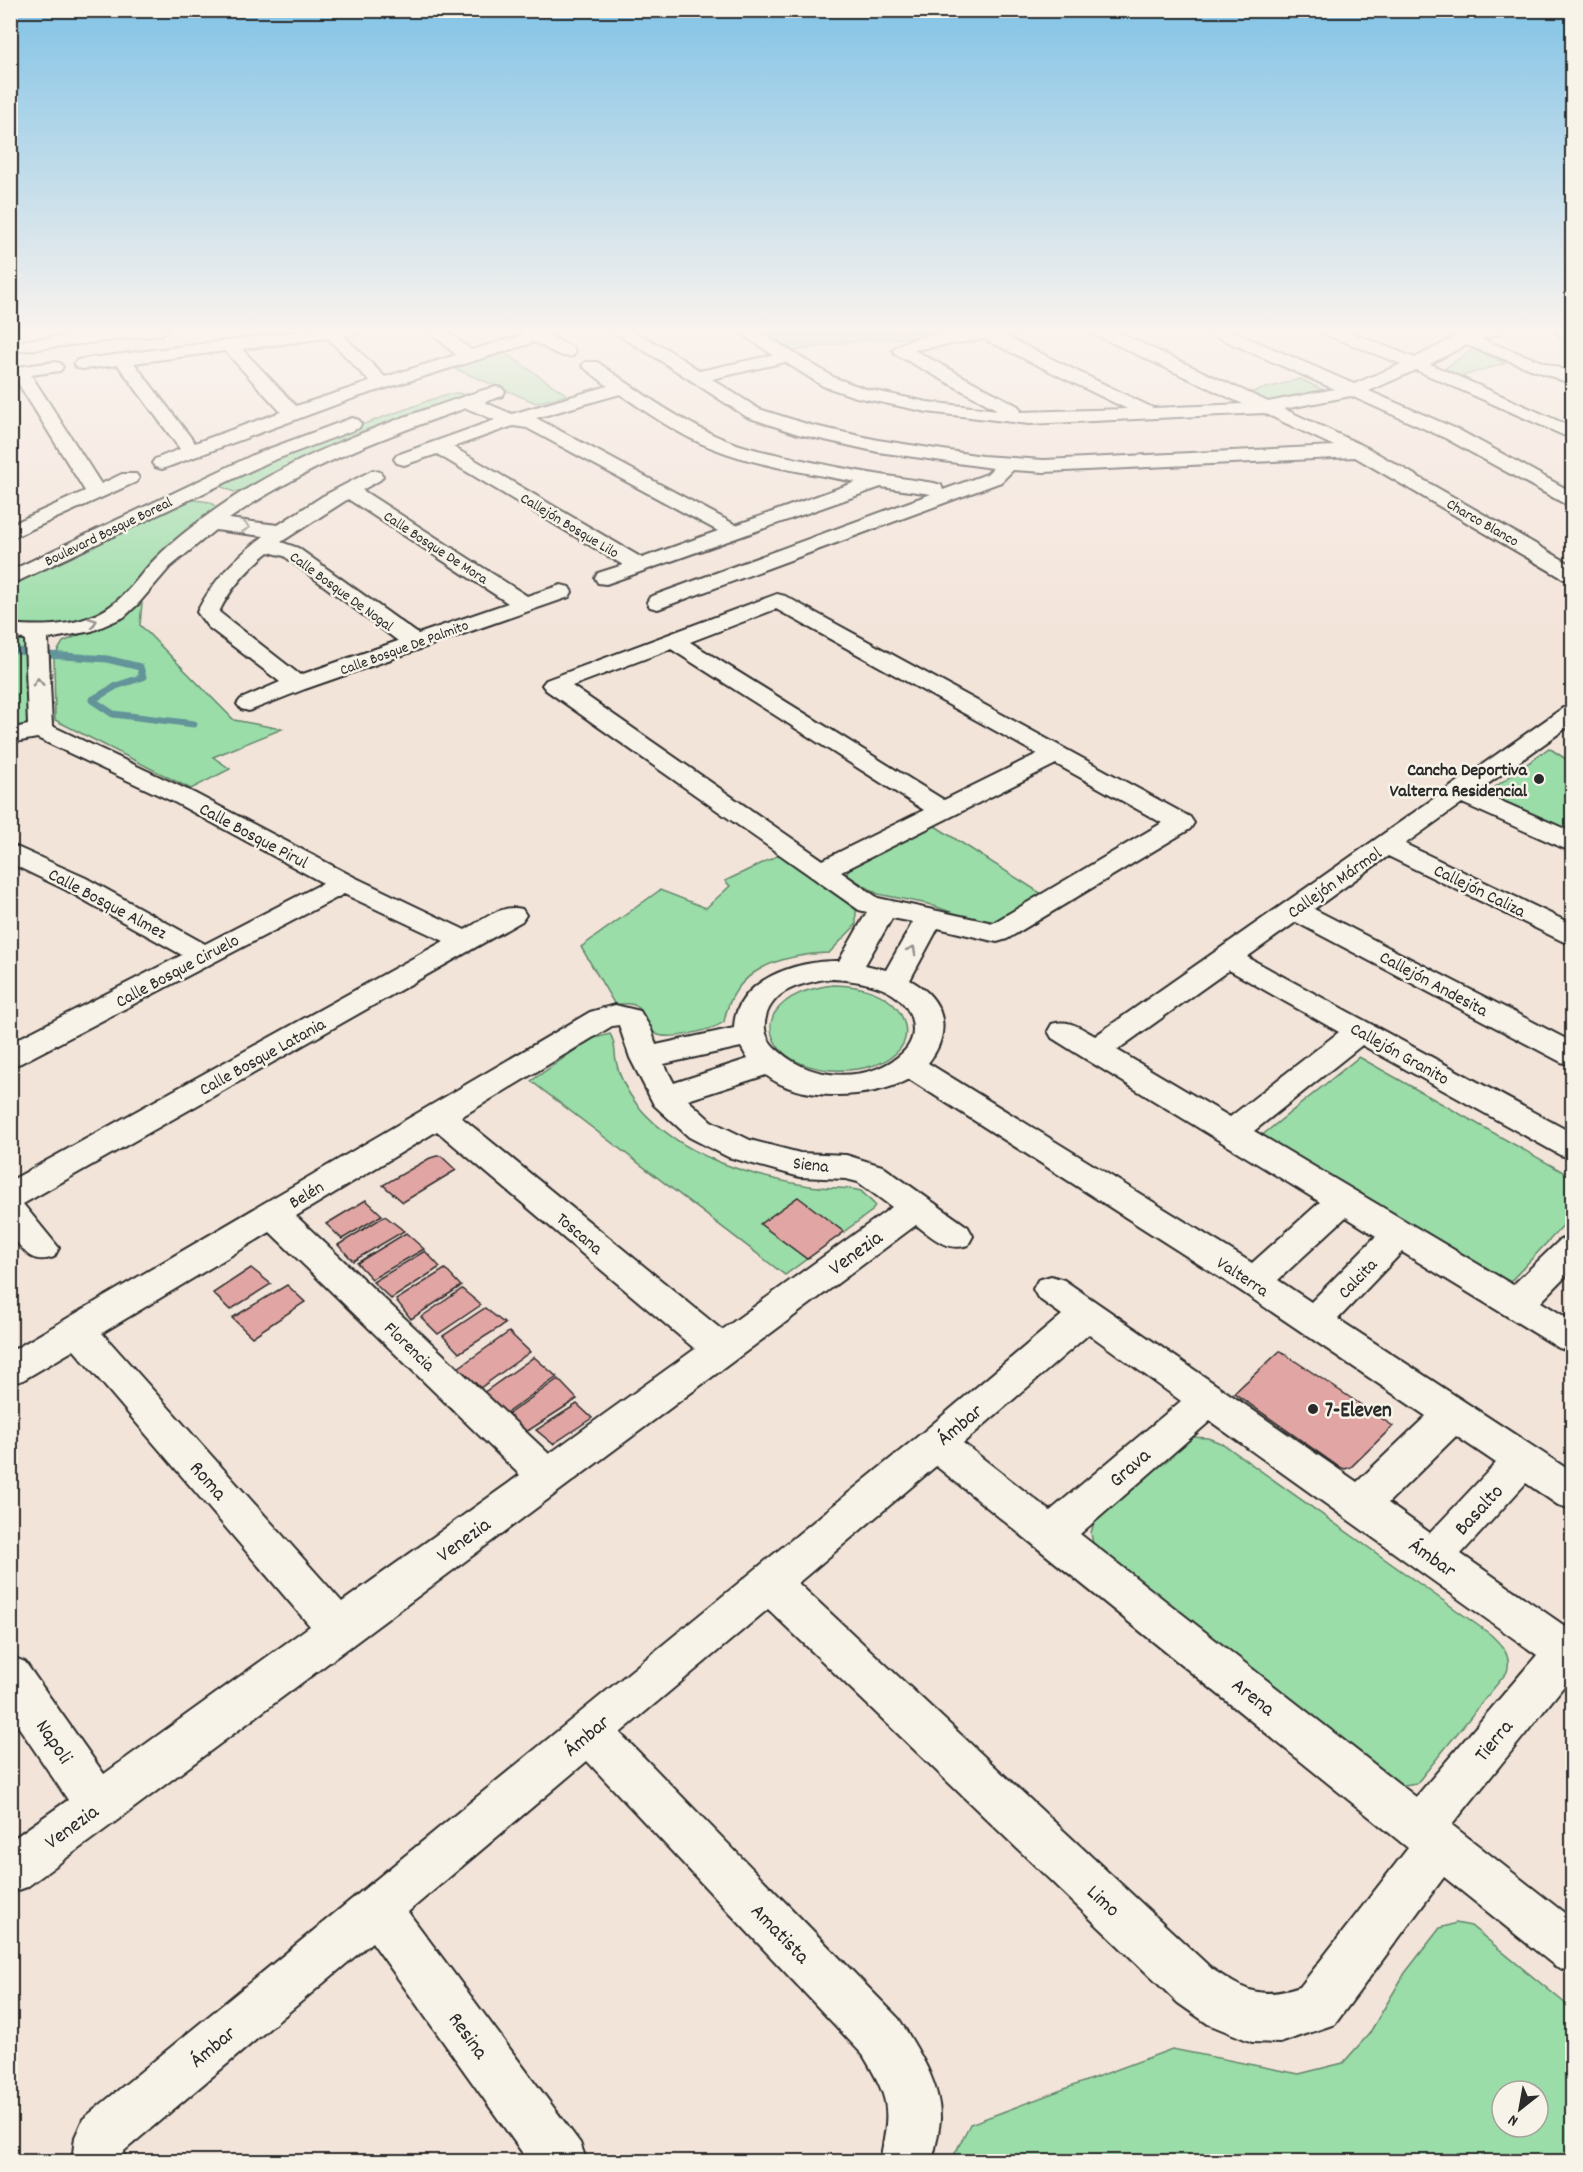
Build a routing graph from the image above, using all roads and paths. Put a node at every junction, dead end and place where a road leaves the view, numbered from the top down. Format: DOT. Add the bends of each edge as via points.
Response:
graph roads {
  1 [pos="55,431"];
  2 [pos="176,431"];
  3 [pos="244,431"];
  4 [pos="329,431"];
  5 [pos="383,431"];
  6 [pos="481,431"];
  7 [pos="555,431"];
  8 [pos="693,431"];
  9 [pos="811,431"];
  10 [pos="1316,431"];
  11 [pos="1446,431"];
  12 [pos="440,447"];
  13 [pos="1359,451"];
  14 [pos="191,452"];
  15 [pos="404,459"];
  16 [pos="162,463"];
  17 [pos="1008,464"];
  18 [pos="373,476"];
  19 [pos="129,478"];
  20 [pos="878,481"];
  21 [pos="934,489"];
  22 [pos="348,490"];
  23 [pos="96,492"];
  24 [pos="188,492"];
  25 [pos="1572,500"];
  26 [pos="69,505"];
  27 [pos="236,505"];
  28 [pos="301,518"];
  29 [pos="38,520"];
  30 [pos="125,522"];
  31 [pos="211,523"];
  32 [pos="735,532"];
  33 [pos="10,533"];
  34 [pos="95,537"];
  35 [pos="274,538"];
  36 [pos="638,565"];
  37 [pos="1572,574"];
  38 [pos="606,578"];
  39 [pos="10,579"];
  40 [pos="561,592"];
  41 [pos="658,602"];
  42 [pos="524,604"];
  43 [pos="10,631"];
  44 [pos="36,634"];
  45 [pos="672,640"];
  46 [pos="416,644"];
  47 [pos="297,684"];
  48 [pos="249,704"];
  49 [pos="1566,727"];
  50 [pos="40,730"];
  51 [pos="10,736"];
  52 [pos="1057,754"];
  53 [pos="1461,793"];
  54 [pos="943,811"];
  55 [pos="1572,842"];
  56 [pos="1388,845"];
  57 [pos="10,852"];
  58 [pos="822,871"];
  59 [pos="344,883"];
  60 [pos="884,907"];
  61 [pos="1295,910"];
  62 [pos="512,915"];
  63 [pos="930,918"];
  64 [pos="1572,934"];
  65 [pos="466,941"];
  66 [pos="204,955"];
  67 [pos="1228,958"];
  68 [pos="848,970"];
  69 [pos="894,982"];
  70 [pos="601,1019"];
  71 [pos="1062,1031"];
  72 [pos="1360,1031"];
  73 [pos="749,1035"];
  74 [pos="1095,1051"];
  75 [pos="1572,1055"];
  76 [pos="10,1056"];
  77 [pos="645,1058"];
  78 [pos="768,1063"];
  79 [pos="909,1065"];
  80 [pos="665,1097"];
  81 [pos="438,1115"];
  82 [pos="1231,1133"];
  83 [pos="1572,1147"];
  84 [pos="10,1196"];
  85 [pos="1342,1200"];
  86 [pos="915,1208"];
  87 [pos="10,1211"];
  88 [pos="272,1214"];
  89 [pos="1399,1234"];
  90 [pos="956,1236"];
  91 [pos="42,1248"];
  92 [pos="1572,1249"];
  93 [pos="1254,1282"];
  94 [pos="1051,1289"];
  95 [pos="1517,1304"];
  96 [pos="1087,1315"];
  97 [pos="1313,1322"];
  98 [pos="78,1330"];
  99 [pos="1572,1338"];
  100 [pos="721,1350"];
  101 [pos="10,1370"];
  102 [pos="1208,1400"];
  103 [pos="1454,1414"];
  104 [pos="936,1444"];
  105 [pos="1523,1460"];
  106 [pos="548,1477"];
  107 [pos="1572,1493"];
  108 [pos="1359,1506"];
  109 [pos="1051,1535"];
  110 [pos="1433,1557"];
  111 [pos="769,1583"];
  112 [pos="340,1630"];
  113 [pos="1570,1653"];
  114 [pos="10,1676"];
  115 [pos="589,1732"];
  116 [pos="99,1806"];
  117 [pos="1430,1836"];
  118 [pos="10,1870"];
  119 [pos="377,1909"];
  120 [pos="1572,1949"];
  121 [pos="98,2162"];
  122 [pos="561,2162"];
  123 [pos="906,2162"];
  1 -- 23 [label="street"];
  2 -- 14 [label="street"];
  3 -- 14 [label="street"];
  4 -- 24 [label="street, Boulevard Bosque Boreal"];
  5 -- 27 [label="street" via="291,473"];
  6 -- 12 [label="street"];
  7 -- 32 [label="street"];
  8 -- 20 [label="street" via="759,456"];
  9 -- 17 [label="street" via="878,446"];
  10 -- 13 [label="street, Charco Blanco"];
  11 -- 25 [label="street"];
  12 -- 15 [label="street"];
  12 -- 36 [label="street, Callejón Bosque Lilo"];
  13 -- 17 [label="street" via="1044,466"];
  13 -- 37 [label="street, Charco Blanco"];
  14 -- 16 [label="street"];
  17 -- 41 [label="street" via="994,478"];
  18 -- 22 [label="street"];
  19 -- 23 [label="street"];
  20 -- 21 [label="street"];
  20 -- 32 [label="street"];
  22 -- 28 [label="street"];
  22 -- 42 [label="street, Calle Bosque De Mora"];
  23 -- 26 [label="street"];
  24 -- 27 [label="street"];
  24 -- 30 [label="street, Boulevard Bosque Boreal"];
  26 -- 29 [label="street"];
  26 -- 30 [label="street"];
  27 -- 28 [label="street"];
  27 -- 31 [label="street"];
  28 -- 35 [label="street"];
  29 -- 33 [label="street"];
  29 -- 34 [label="street"];
  30 -- 34 [label="street, Boulevard Bosque Boreal"];
  31 -- 35 [label="street, Calle Bosque De Nogal, one-way"];
  44 -- 31 [label="street, one-way" via="79,628 110,616"];
  32 -- 36 [label="street"];
  34 -- 39 [label="street, Boulevard Bosque Boreal"];
  35 -- 46 [label="street, Calle Bosque De Nogal"];
  35 -- 47 [label="street" via="226,582 208,612"];
  36 -- 38 [label="street"];
  40 -- 42 [label="street, Calle Bosque De Palmito"];
  42 -- 46 [label="street, Calle Bosque De Palmito"];
  43 -- 44 [label="street"];
  50 -- 44 [label="street, one-way"];
  45 -- 52 [label="street" via="777,600"];
  45 -- 54 [label="street"];
  45 -- 58 [label="street" via="554,685"];
  46 -- 47 [label="street, Calle Bosque De Palmito"];
  47 -- 48 [label="street, Calle Bosque De Palmito"];
  49 -- 53 [label="street, Callejón Mármol"];
  50 -- 51 [label="street"];
  50 -- 59 [label="street, Calle Bosque Pirul" via="185,798"];
  52 -- 54 [label="street"];
  52 -- 63 [label="street" via="1182,823 997,933"];
  53 -- 55 [label="street"];
  53 -- 56 [label="street, Callejón Mármol"];
  54 -- 58 [label="street"];
  56 -- 61 [label="street, Callejón Mármol"];
  56 -- 64 [label="street, Callejón Caliza"];
  57 -- 66 [label="street, Calle Bosque Almez"];
  58 -- 60 [label="street" via="869,904"];
  59 -- 65 [label="street, Calle Bosque Pirul"];
  59 -- 66 [label="street, Calle Bosque Ciruelo"];
  60 -- 63 [label="street"];
  60 -- 68 [label="street"];
  61 -- 67 [label="street, Callejón Mármol"];
  61 -- 75 [label="street, Callejón Andesita"];
  62 -- 65 [label="street, Calle Bosque Latania"];
  69 -- 63 [label="street, one-way"];
  65 -- 84 [label="street, Calle Bosque Latania"];
  66 -- 76 [label="street, Calle Bosque Ciruelo"];
  67 -- 72 [label="street, Callejón Granito"];
  67 -- 74 [label="street, Callejón Mármol"];
  68 -- 69 [label="street"];
  68 -- 73 [label="street" via="807,972 770,988 749,1015"];
  69 -- 79 [label="street" via="915,998 926,1016 928,1036"];
  70 -- 77 [label="street, Siena" via="615,1015 628,1018 636,1029"];
  70 -- 81 [label="street, Belén"];
  71 -- 74 [label="street"];
  72 -- 82 [label="street"];
  72 -- 83 [label="street, Callejón Granito"];
  73 -- 77 [label="street"];
  73 -- 78 [label="street" via="755,1050"];
  74 -- 82 [label="street"];
  77 -- 80 [label="street, Siena"];
  78 -- 79 [label="street" via="799,1079 839,1085 878,1080"];
  78 -- 80 [label="street"];
  79 -- 93 [label="street, Valterra"];
  80 -- 86 [label="street, Siena" via="699,1129 740,1149 800,1165 846,1167 870,1174"];
  81 -- 88 [label="street, Belén"];
  81 -- 100 [label="street, Toscana"];
  82 -- 85 [label="street"];
  85 -- 89 [label="street"];
  85 -- 93 [label="street"];
  86 -- 90 [label="street, Siena"];
  86 -- 100 [label="street, Venezia"];
  87 -- 91 [label="street"];
  88 -- 98 [label="street, Belén"];
  88 -- 106 [label="street, Florencia"];
  89 -- 95 [label="street"];
  89 -- 97 [label="street, Calcita"];
  92 -- 95 [label="street"];
  93 -- 97 [label="street, Valterra"];
  94 -- 96 [label="street, Ámbar"];
  95 -- 99 [label="street"];
  96 -- 102 [label="street, Ámbar"];
  96 -- 104 [label="street, Ámbar"];
  97 -- 103 [label="street, Valterra"];
  98 -- 101 [label="street, Belén"];
  98 -- 112 [label="street, Roma"];
  100 -- 106 [label="street, Venezia"];
  102 -- 108 [label="street, Ámbar"];
  102 -- 109 [label="street, Grava"];
  103 -- 105 [label="street, Valterra"];
  103 -- 108 [label="street"];
  104 -- 109 [label="street, Arena"];
  104 -- 111 [label="street, Ámbar"];
  105 -- 107 [label="street, Valterra"];
  105 -- 110 [label="street, Basalto"];
  106 -- 112 [label="street, Venezia"];
  108 -- 110 [label="street, Ámbar"];
  109 -- 117 [label="street, Arena"];
  110 -- 113 [label="street, Ámbar"];
  111 -- 115 [label="street, Ámbar"];
  111 -- 117 [label="street, Limo" via="1195,1986 1251,2019 1294,2015 1317,2006"];
  112 -- 116 [label="street, Venezia"];
  113 -- 117 [label="street, Tierra"];
  114 -- 116 [label="street, Napoli"];
  115 -- 119 [label="street, Ámbar"];
  115 -- 123 [label="street, Amatista" via="881,2037 907,2081 914,2118"];
  116 -- 118 [label="street, Venezia"];
  117 -- 120 [label="street, Arena"];
  119 -- 121 [label="street, Ámbar" via="101,2137"];
  119 -- 122 [label="street, Resina"];
}
